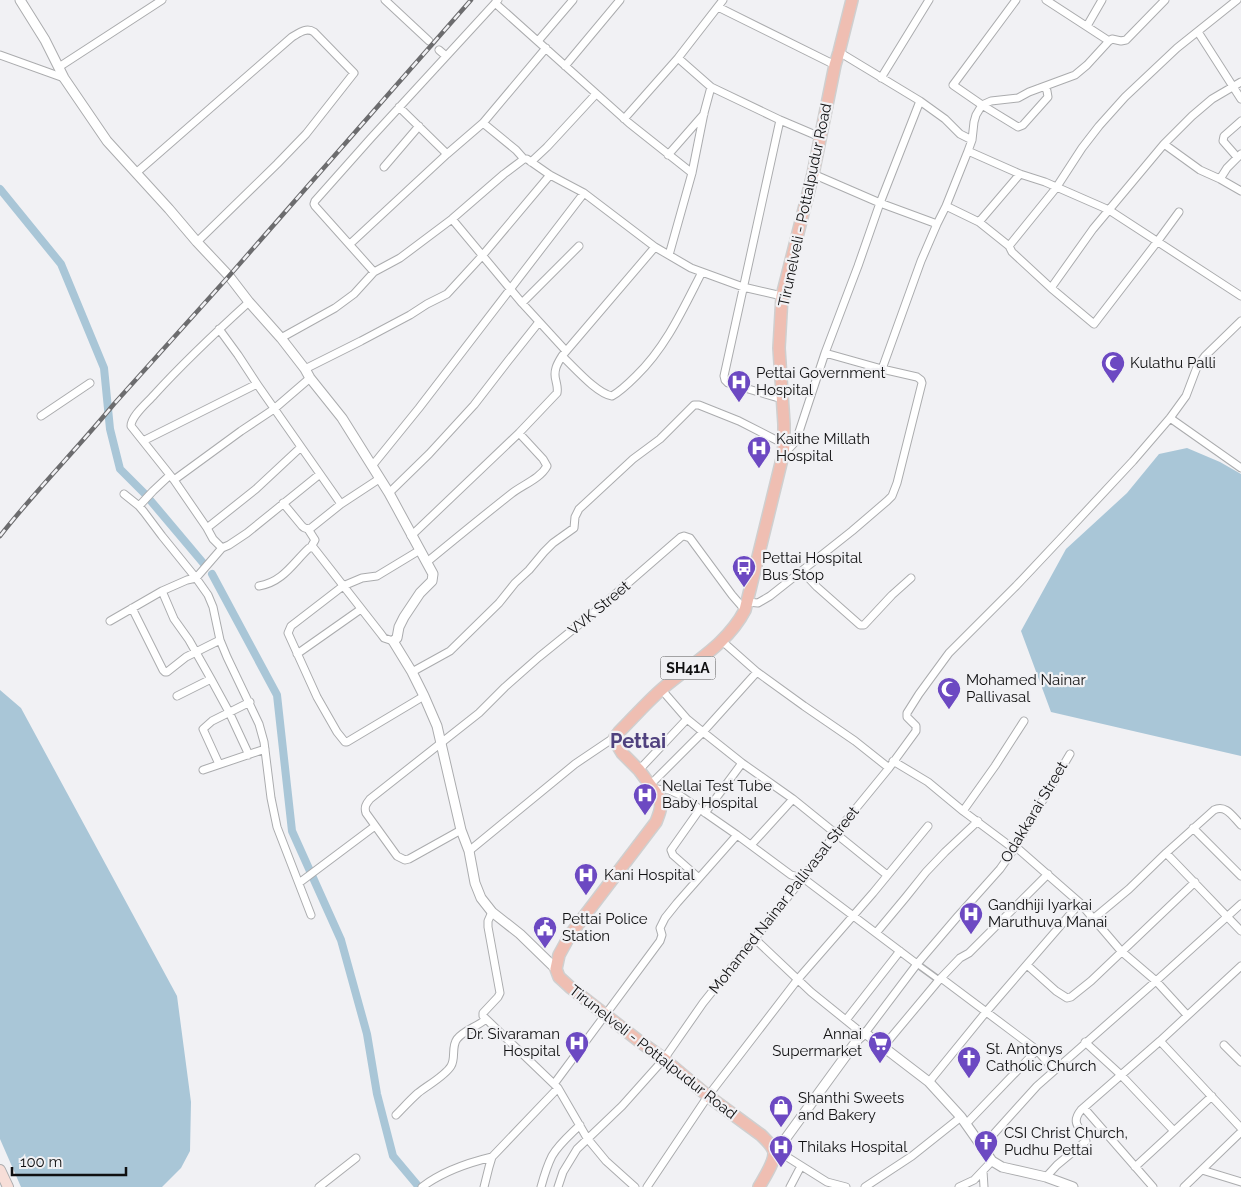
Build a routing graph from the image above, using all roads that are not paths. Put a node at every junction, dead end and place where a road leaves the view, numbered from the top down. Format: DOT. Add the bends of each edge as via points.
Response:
graph roads {
  1 [pos="21,0"];
  2 [pos="162,0"];
  3 [pos="384,0"];
  4 [pos="573,0"];
  5 [pos="620,0"];
  6 [pos="724,0"];
  7 [pos="852,0"];
  8 [pos="929,0"];
  9 [pos="1016,0"];
  10 [pos="1046,0"];
  11 [pos="1102,0"];
  12 [pos="1165,0"];
  13 [pos="1237,0"];
  14 [pos="497,2"];
  15 [pos="718,7"];
  16 [pos="1087,26"];
  17 [pos="1198,32"];
  18 [pos="429,41"];
  19 [pos="538,41"];
  20 [pos="1109,41"];
  21 [pos="546,48"];
  22 [pos="439,50"];
  23 [pos="840,52"];
  24 [pos="0,55"];
  25 [pos="446,56"];
  26 [pos="678,58"];
  27 [pos="835,65"];
  28 [pos="565,66"];
  29 [pos="59,67"];
  30 [pos="64,78"];
  31 [pos="881,78"];
  32 [pos="1241,82"];
  33 [pos="711,87"];
  34 [pos="1045,87"];
  35 [pos="1233,87"];
  36 [pos="596,94"];
  37 [pos="1241,99"];
  38 [pos="920,100"];
  39 [pos="982,105"];
  40 [pos="399,107"];
  41 [pos="704,113"];
  42 [pos="624,119"];
  43 [pos="780,120"];
  44 [pos="1241,121"];
  45 [pos="483,123"];
  46 [pos="420,126"];
  47 [pos="820,137"];
  48 [pos="972,140"];
  49 [pos="1164,144"];
  50 [pos="968,151"];
  51 [pos="447,154"];
  52 [pos="668,155"];
  53 [pos="1239,155"];
  54 [pos="528,160"];
  55 [pos="384,167"];
  56 [pos="136,173"];
  57 [pos="692,174"];
  58 [pos="813,174"];
  59 [pos="1020,174"];
  60 [pos="550,175"];
  61 [pos="1220,179"];
  62 [pos="1056,188"];
  63 [pos="1241,191"];
  64 [pos="584,193"];
  65 [pos="880,203"];
  66 [pos="946,206"];
  67 [pos="1109,210"];
  68 [pos="1178,212"];
  69 [pos="452,219"];
  70 [pos="980,222"];
  71 [pos="937,224"];
  72 [pos="197,242"];
  73 [pos="1157,242"];
  74 [pos="350,244"];
  75 [pos="579,246"];
  76 [pos="1009,246"];
  77 [pos="655,247"];
  78 [pos="669,255"];
  79 [pos="482,256"];
  80 [pos="374,272"];
  81 [pos="702,272"];
  82 [pos="743,287"];
  83 [pos="1051,288"];
  84 [pos="509,289"];
  85 [pos="782,296"];
  86 [pos="1241,296"];
  87 [pos="249,302"];
  88 [pos="522,303"];
  89 [pos="1241,321"];
  90 [pos="539,322"];
  91 [pos="219,329"];
  92 [pos="281,338"];
  93 [pos="564,353"];
  94 [pos="825,353"];
  95 [pos="305,369"];
  96 [pos="882,369"];
  97 [pos="310,378"];
  98 [pos="90,383"];
  99 [pos="257,384"];
  100 [pos="782,399"];
  101 [pos="274,409"];
  102 [pos="41,416"];
  103 [pos="1170,418"];
  104 [pos="519,433"];
  105 [pos="143,441"];
  106 [pos="300,447"];
  107 [pos="784,449"];
  108 [pos="372,466"];
  109 [pos="1241,468"];
  110 [pos="320,474"];
  111 [pos="172,477"];
  112 [pos="379,479"];
  113 [pos="389,493"];
  114 [pos="124,494"];
  115 [pos="283,503"];
  116 [pos="141,504"];
  117 [pos="341,504"];
  118 [pos="206,528"];
  119 [pos="308,529"];
  120 [pos="411,536"];
  121 [pos="311,547"];
  122 [pos="222,548"];
  123 [pos="420,550"];
  124 [pos="427,562"];
  125 [pos="802,571"];
  126 [pos="196,578"];
  127 [pos="911,578"];
  128 [pos="259,586"];
  129 [pos="343,586"];
  130 [pos="162,591"];
  131 [pos="746,606"];
  132 [pos="132,608"];
  133 [pos="361,609"];
  134 [pos="110,620"];
  135 [pos="220,640"];
  136 [pos="393,641"];
  137 [pos="722,641"];
  138 [pos="196,652"];
  139 [pos="297,654"];
  140 [pos="412,672"];
  141 [pos="757,672"];
  142 [pos="211,679"];
  143 [pos="661,689"];
  144 [pos="176,696"];
  145 [pos="424,696"];
  146 [pos="250,702"];
  147 [pos="229,712"];
  148 [pos="687,719"];
  149 [pos="1024,721"];
  150 [pos="703,732"];
  151 [pos="615,737"];
  152 [pos="442,744"];
  153 [pos="265,749"];
  154 [pos="1070,754"];
  155 [pos="249,755"];
  156 [pos="742,763"];
  157 [pos="219,764"];
  158 [pos="891,765"];
  159 [pos="203,770"];
  160 [pos="639,770"];
  161 [pos="652,787"];
  162 [pos="793,799"];
  163 [pos="702,811"];
  164 [pos="963,811"];
  165 [pos="978,821"];
  166 [pos="1241,825"];
  167 [pos="375,826"];
  168 [pos="928,826"];
  169 [pos="1194,828"];
  170 [pos="461,830"];
  171 [pos="835,834"];
  172 [pos="737,835"];
  173 [pos="751,845"];
  174 [pos="1015,848"];
  175 [pos="469,851"];
  176 [pos="1166,854"];
  177 [pos="1048,874"];
  178 [pos="887,875"];
  179 [pos="1241,876"];
  180 [pos="699,878"];
  181 [pos="803,878"];
  182 [pos="1195,882"];
  183 [pos="299,883"];
  184 [pos="1080,903"];
  185 [pos="1241,904"];
  186 [pos="492,912"];
  187 [pos="311,915"];
  188 [pos="853,916"];
  189 [pos="1227,916"];
  190 [pos="1093,919"];
  191 [pos="1241,931"];
  192 [pos="876,933"];
  193 [pos="754,938"];
  194 [pos="900,951"];
  195 [pos="1122,951"];
  196 [pos="917,964"];
  197 [pos="1027,965"];
  198 [pos="1241,966"];
  199 [pos="556,969"];
  200 [pos="940,979"];
  201 [pos="798,980"];
  202 [pos="1156,981"];
  203 [pos="986,1012"];
  204 [pos="605,1014"];
  205 [pos="1187,1015"];
  206 [pos="486,1019"];
  207 [pos="846,1020"];
  208 [pos="864,1034"];
  209 [pos="1160,1041"];
  210 [pos="1086,1042"];
  211 [pos="1224,1044"];
  212 [pos="883,1046"];
  213 [pos="1037,1050"];
  214 [pos="664,1059"];
  215 [pos="1241,1062"];
  216 [pos="1054,1070"];
  217 [pos="1121,1075"];
  218 [pos="929,1082"];
  219 [pos="556,1086"];
  220 [pos="708,1096"];
  221 [pos="1212,1096"];
  222 [pos="1084,1108"];
  223 [pos="396,1116"];
  224 [pos="964,1120"];
  225 [pos="580,1125"];
  226 [pos="1241,1128"];
  227 [pos="1174,1131"];
  228 [pos="1241,1132"];
  229 [pos="587,1138"];
  230 [pos="982,1148"];
  231 [pos="774,1153"];
  232 [pos="492,1157"];
  233 [pos="356,1158"];
  234 [pos="992,1160"];
  235 [pos="801,1166"];
  236 [pos="1136,1167"];
  237 [pos="0,1170"];
  238 [pos="1202,1170"];
  239 [pos="983,1171"];
  240 [pos="1050,1181"];
  241 [pos="1241,1182"];
  242 [pos="825,1184"];
  243 [pos="425,1185"];
  244 [pos="8,1187"];
  245 [pos="320,1187"];
  246 [pos="484,1187"];
  247 [pos="542,1187"];
  248 [pos="558,1187"];
  249 [pos="635,1187"];
  250 [pos="647,1187"];
  251 [pos="759,1187"];
  252 [pos="790,1187"];
  253 [pos="846,1187"];
  254 [pos="865,1187"];
  255 [pos="959,1187"];
  256 [pos="984,1187"];
  257 [pos="1073,1187"];
  258 [pos="1153,1187"];
  259 [pos="1184,1187"];
  1 -- 29 [label="street"];
  2 -- 29 [label="street"];
  3 -- 18 [label="street"];
  4 -- 19 [label="street"];
  5 -- 28 [label="street"];
  6 -- 15 [label="street"];
  7 -- 23 [label="main road, Tirunelveli - Pottalpudur Road / SH41A"];
  8 -- 31 [label="street"];
  9 -- 39 [label="street" via="953,85"];
  10 -- 16 [label="street"];
  11 -- 16 [label="street"];
  12 -- 20 [label="street" via="1126,40"];
  13 -- 17 [label="street"];
  14 -- 19 [label="street"];
  14 -- 25 [label="street"];
  15 -- 26 [label="street"];
  15 -- 27 [label="street"];
  16 -- 20 [label="street"];
  17 -- 35 [label="street"];
  17 -- 62 [label="street" via="1125,97 1082,148"];
  19 -- 21 [label="street"];
  20 -- 34 [label="street" via="1075,75"];
  21 -- 28 [label="street"];
  21 -- 45 [label="street"];
  22 -- 25 [label="street"];
  23 -- 27 [label="main road, Tirunelveli - Pottalpudur Road / SH41A"];
  23 -- 31 [label="street"];
  24 -- 30 [label="street"];
  25 -- 40 [label="street"];
  26 -- 33 [label="street"];
  26 -- 42 [label="street"];
  27 -- 47 [label="main road, Tirunelveli - Pottalpudur Road / SH41A"];
  28 -- 36 [label="street"];
  29 -- 30 [label="street"];
  30 -- 56 [label="street" via="107,141"];
  31 -- 38 [label="street"];
  32 -- 35 [label="street"];
  33 -- 41 [label="street"];
  33 -- 43 [label="street"];
  34 -- 39 [label="street" via="1018,98"];
  34 -- 39 [label="street" via="1048,97 1018,127"];
  35 -- 37 [label="street"];
  35 -- 49 [label="street" via="1212,99"];
  36 -- 42 [label="street"];
  36 -- 54 [label="street" via="547,147"];
  38 -- 48 [label="street" via="960,134"];
  38 -- 65 [label="street"];
  39 -- 48 [label="street" via="976,115"];
  40 -- 46 [label="street"];
  40 -- 74 [label="street" via="314,204"];
  41 -- 52 [label="street"];
  41 -- 57 [label="street"];
  42 -- 52 [label="street"];
  43 -- 47 [label="street"];
  43 -- 82 [label="street"];
  44 -- 53 [label="street" via="1224,136 1223,141"];
  45 -- 51 [label="street"];
  45 -- 54 [label="street"];
  46 -- 51 [label="street"];
  46 -- 55 [label="street"];
  47 -- 58 [label="main road, Tirunelveli - Pottalpudur Road / SH41A"];
  48 -- 50 [label="street"];
  49 -- 61 [label="street" via="1200,170"];
  49 -- 67 [label="street"];
  50 -- 59 [label="street"];
  50 -- 66 [label="street"];
  51 -- 74 [label="street"];
  52 -- 57 [label="street"];
  53 -- 61 [label="street"];
  54 -- 60 [label="street"];
  54 -- 69 [label="street" via="504,174"];
  56 -- 72 [label="street"];
  56 -- 72 [label="street" via="302,31 314,32 354,73 306,134"];
  57 -- 78 [label="street"];
  58 -- 65 [label="street"];
  58 -- 85 [label="main road, Tirunelveli - Pottalpudur Road / SH41A"];
  59 -- 62 [label="street"];
  59 -- 70 [label="street"];
  60 -- 64 [label="street"];
  60 -- 79 [label="street"];
  61 -- 63 [label="street"];
  62 -- 67 [label="street"];
  62 -- 76 [label="street"];
  64 -- 77 [label="street"];
  64 -- 84 [label="street"];
  65 -- 71 [label="street"];
  65 -- 94 [label="street"];
  66 -- 70 [label="street"];
  66 -- 71 [label="street"];
  67 -- 73 [label="street"];
  67 -- 83 [label="street"];
  68 -- 73 [label="street"];
  69 -- 79 [label="street"];
  69 -- 80 [label="street" via="400,258"];
  70 -- 76 [label="street"];
  71 -- 96 [label="street"];
  72 -- 87 [label="street"];
  73 -- 83 [label="street" via="1094,324"];
  73 -- 86 [label="street"];
  74 -- 80 [label="street"];
  75 -- 88 [label="street"];
  76 -- 83 [label="street"];
  77 -- 78 [label="street"];
  77 -- 93 [label="street"];
  78 -- 81 [label="street"];
  79 -- 84 [label="street"];
  79 -- 95 [label="street" via="447,294"];
  80 -- 92 [label="street" via="354,294 335,308"];
  81 -- 82 [label="street"];
  81 -- 93 [label="street" via="656,355 618,393 606,395 591,384"];
  82 -- 85 [label="street"];
  82 -- 100 [label="street" via="725,380"];
  84 -- 88 [label="street"];
  84 -- 108 [label="street"];
  85 -- 100 [label="main road, Tirunelveli - Pottalpudur Road / SH41A" via="779,348"];
  87 -- 91 [label="street"];
  87 -- 92 [label="street"];
  88 -- 90 [label="street"];
  89 -- 103 [label="street" via="1205,356 1197,367 1186,396"];
  90 -- 93 [label="street"];
  90 -- 113 [label="street" via="474,405"];
  91 -- 99 [label="street"];
  91 -- 105 [label="street" via="178,368 133,419 131,426"];
  92 -- 95 [label="street"];
  93 -- 104 [label="street" via="555,369 557,393"];
  94 -- 96 [label="street"];
  94 -- 107 [label="street" via="796,442"];
  95 -- 97 [label="street"];
  96 -- 125 [label="street" via="917,377 922,382 895,491"];
  97 -- 101 [label="street"];
  97 -- 108 [label="street" via="342,418"];
  98 -- 102 [label="street"];
  99 -- 101 [label="street"];
  99 -- 105 [label="street"];
  100 -- 107 [label="main road, Tirunelveli - Pottalpudur Road / SH41A"];
  101 -- 106 [label="street"];
  101 -- 111 [label="street"];
  103 -- 109 [label="street"];
  103 -- 158 [label="street, Mohamed Nainar Pallivasal Street" via="1016,586 949,653 907,713 916,731"];
  104 -- 120 [label="street"];
  104 -- 124 [label="street" via="543,459 546,468"];
  105 -- 111 [label="street"];
  106 -- 110 [label="street"];
  106 -- 118 [label="street" via="256,489"];
  107 -- 131 [label="main road, Tirunelveli - Pottalpudur Road / SH41A"];
  107 -- 140 [label="street" via="738,421 694,405 579,509 574,528 553,543 499,603 450,650"];
  108 -- 112 [label="street"];
  110 -- 115 [label="street"];
  110 -- 117 [label="street"];
  111 -- 116 [label="street"];
  111 -- 118 [label="street"];
  112 -- 113 [label="street"];
  112 -- 117 [label="street"];
  113 -- 120 [label="street"];
  114 -- 116 [label="street"];
  115 -- 119 [label="street"];
  115 -- 122 [label="street" via="248,533"];
  116 -- 126 [label="street"];
  117 -- 119 [label="street"];
  118 -- 122 [label="street"];
  119 -- 121 [label="street" via="315,540"];
  120 -- 123 [label="street"];
  121 -- 128 [label="street" via="283,576"];
  121 -- 129 [label="street"];
  122 -- 126 [label="street"];
  123 -- 124 [label="street"];
  123 -- 129 [label="street" via="377,576"];
  124 -- 136 [label="street" via="433,574 432,580 409,608"];
  125 -- 127 [label="street" via="860,625 864,625"];
  125 -- 131 [label="street" via="763,600"];
  126 -- 130 [label="street"];
  126 -- 135 [label="street" via="213,607"];
  129 -- 133 [label="street"];
  129 -- 139 [label="street" via="291,626 288,633"];
  130 -- 132 [label="street"];
  130 -- 138 [label="street" via="174,619"];
  131 -- 137 [label="main road, Tirunelveli - Pottalpudur Road / SH41A" via="739,622"];
  131 -- 152 [label="street, VVK Street" via="732,595 690,538 681,537"];
  132 -- 134 [label="street"];
  132 -- 138 [label="street" via="165,672"];
  133 -- 136 [label="street" via="384,638"];
  133 -- 139 [label="street"];
  135 -- 138 [label="street"];
  135 -- 146 [label="street"];
  136 -- 140 [label="street"];
  137 -- 141 [label="street"];
  137 -- 143 [label="main road, Tirunelveli - Pottalpudur Road / SH41A"];
  138 -- 142 [label="street"];
  139 -- 145 [label="street" via="317,697 345,742"];
  140 -- 145 [label="street"];
  141 -- 150 [label="street"];
  141 -- 158 [label="street"];
  142 -- 144 [label="street"];
  142 -- 147 [label="street"];
  143 -- 148 [label="street"];
  143 -- 151 [label="main road, Tirunelveli - Pottalpudur Road / SH41A"];
  145 -- 152 [label="street"];
  146 -- 147 [label="street"];
  146 -- 153 [label="street"];
  147 -- 155 [label="street"];
  147 -- 157 [label="street" via="203,729"];
  148 -- 150 [label="street"];
  148 -- 160 [label="street"];
  149 -- 164 [label="street"];
  150 -- 156 [label="street"];
  150 -- 161 [label="street"];
  151 -- 160 [label="main road" via="622,753"];
  151 -- 175 [label="street" via="575,764"];
  152 -- 167 [label="street, VVK Street" via="367,803 366,813"];
  152 -- 170 [label="street"];
  153 -- 155 [label="street"];
  153 -- 183 [label="street" via="277,827"];
  154 -- 174 [label="street, Odakkarai Street"];
  155 -- 157 [label="street"];
  156 -- 162 [label="street"];
  156 -- 163 [label="street"];
  157 -- 159 [label="street"];
  158 -- 164 [label="street" via="928,782"];
  158 -- 171 [label="street, Mohamed Nainar Pallivasal Street"];
  160 -- 161 [label="main road"];
  161 -- 163 [label="street" via="674,792"];
  161 -- 199 [label="main road" via="661,802 656,822 570,935 559,955"];
  162 -- 171 [label="street"];
  162 -- 173 [label="street"];
  163 -- 172 [label="street"];
  163 -- 180 [label="street" via="672,850"];
  164 -- 165 [label="street"];
  165 -- 174 [label="street"];
  165 -- 192 [label="street" via="926,872"];
  166 -- 169 [label="street" via="1227,811 1219,808"];
  167 -- 170 [label="street, VVK Street" via="394,853 405,860"];
  167 -- 183 [label="street"];
  168 -- 178 [label="street"];
  169 -- 176 [label="street"];
  169 -- 179 [label="street"];
  170 -- 175 [label="street"];
  171 -- 178 [label="street"];
  171 -- 181 [label="street, Mohamed Nainar Pallivasal Street"];
  172 -- 173 [label="street"];
  172 -- 180 [label="street"];
  173 -- 181 [label="street" via="791,875"];
  174 -- 177 [label="street"];
  174 -- 196 [label="street, Odakkarai Street"];
  175 -- 186 [label="street" via="478,892"];
  176 -- 182 [label="street"];
  176 -- 190 [label="street"];
  177 -- 184 [label="street"];
  177 -- 200 [label="street"];
  178 -- 188 [label="street"];
  180 -- 204 [label="street" via="661,924 660,941"];
  181 -- 188 [label="street"];
  181 -- 193 [label="street, Mohamed Nainar Pallivasal Street"];
  182 -- 189 [label="street"];
  182 -- 195 [label="street"];
  183 -- 187 [label="street"];
  184 -- 190 [label="street"];
  184 -- 197 [label="street"];
  185 -- 189 [label="street"];
  186 -- 199 [label="street"];
  186 -- 206 [label="street" via="488,927 500,993 483,1013"];
  188 -- 192 [label="street"];
  188 -- 201 [label="street"];
  189 -- 191 [label="street"];
  189 -- 202 [label="street"];
  190 -- 195 [label="street"];
  192 -- 194 [label="street"];
  193 -- 201 [label="street"];
  193 -- 214 [label="street, Mohamed Nainar Pallivasal Street"];
  194 -- 196 [label="street"];
  194 -- 207 [label="street"];
  195 -- 197 [label="street" via="1081,990 1067,998"];
  195 -- 202 [label="street"];
  196 -- 200 [label="street"];
  196 -- 208 [label="street, Odakkarai Street"];
  197 -- 203 [label="street"];
  198 -- 205 [label="street"];
  199 -- 204 [label="main road, Tirunelveli - Pottalpudur Road" via="559,977"];
  200 -- 203 [label="street"];
  200 -- 212 [label="street"];
  201 -- 207 [label="street"];
  201 -- 220 [label="street"];
  202 -- 205 [label="street"];
  202 -- 210 [label="street"];
  203 -- 213 [label="street"];
  203 -- 218 [label="street"];
  204 -- 214 [label="main road, Tirunelveli - Pottalpudur Road"];
  204 -- 219 [label="street"];
  205 -- 209 [label="street"];
  206 -- 219 [label="street"];
  206 -- 223 [label="street" via="458,1038 451,1066"];
  207 -- 208 [label="street"];
  208 -- 212 [label="street"];
  208 -- 231 [label="street"];
  209 -- 217 [label="street"];
  209 -- 221 [label="street"];
  210 -- 216 [label="street"];
  210 -- 217 [label="street"];
  211 -- 215 [label="street"];
  212 -- 218 [label="street"];
  213 -- 216 [label="street"];
  213 -- 224 [label="street"];
  214 -- 220 [label="main road, Tirunelveli - Pottalpudur Road"];
  214 -- 229 [label="street, Mohamed Nainar Pallivasal Street" via="622,1106"];
  216 -- 230 [label="street"];
  217 -- 222 [label="street"];
  217 -- 227 [label="street"];
  218 -- 224 [label="street"];
  219 -- 225 [label="street"];
  219 -- 232 [label="street"];
  220 -- 231 [label="main road, Tirunelveli - Pottalpudur Road" via="761,1136"];
  220 -- 250 [label="street"];
  221 -- 226 [label="street"];
  221 -- 227 [label="street"];
  222 -- 236 [label="street"];
  222 -- 240 [label="street" via="1075,1120 1086,1141 1057,1165"];
  224 -- 230 [label="street"];
  224 -- 254 [label="street"];
  225 -- 229 [label="street"];
  225 -- 247 [label="street" via="552,1156"];
  227 -- 236 [label="street"];
  228 -- 238 [label="street"];
  229 -- 248 [label="street, Mohamed Nainar Pallivasal Street" via="567,1164"];
  229 -- 249 [label="street" via="606,1161"];
  230 -- 234 [label="street"];
  231 -- 235 [label="street" via="784,1155"];
  231 -- 251 [label="main road"];
  232 -- 243 [label="street" via="454,1168"];
  232 -- 246 [label="street"];
  233 -- 245 [label="street"];
  234 -- 239 [label="street"];
  234 -- 240 [label="street" via="1002,1167"];
  235 -- 242 [label="street"];
  235 -- 252 [label="street"];
  236 -- 258 [label="street"];
  237 -- 244 [label="main road"];
  238 -- 241 [label="street"];
  238 -- 259 [label="street"];
  239 -- 255 [label="street"];
  239 -- 256 [label="street"];
  240 -- 257 [label="street"];
  242 -- 253 [label="street"];
}
